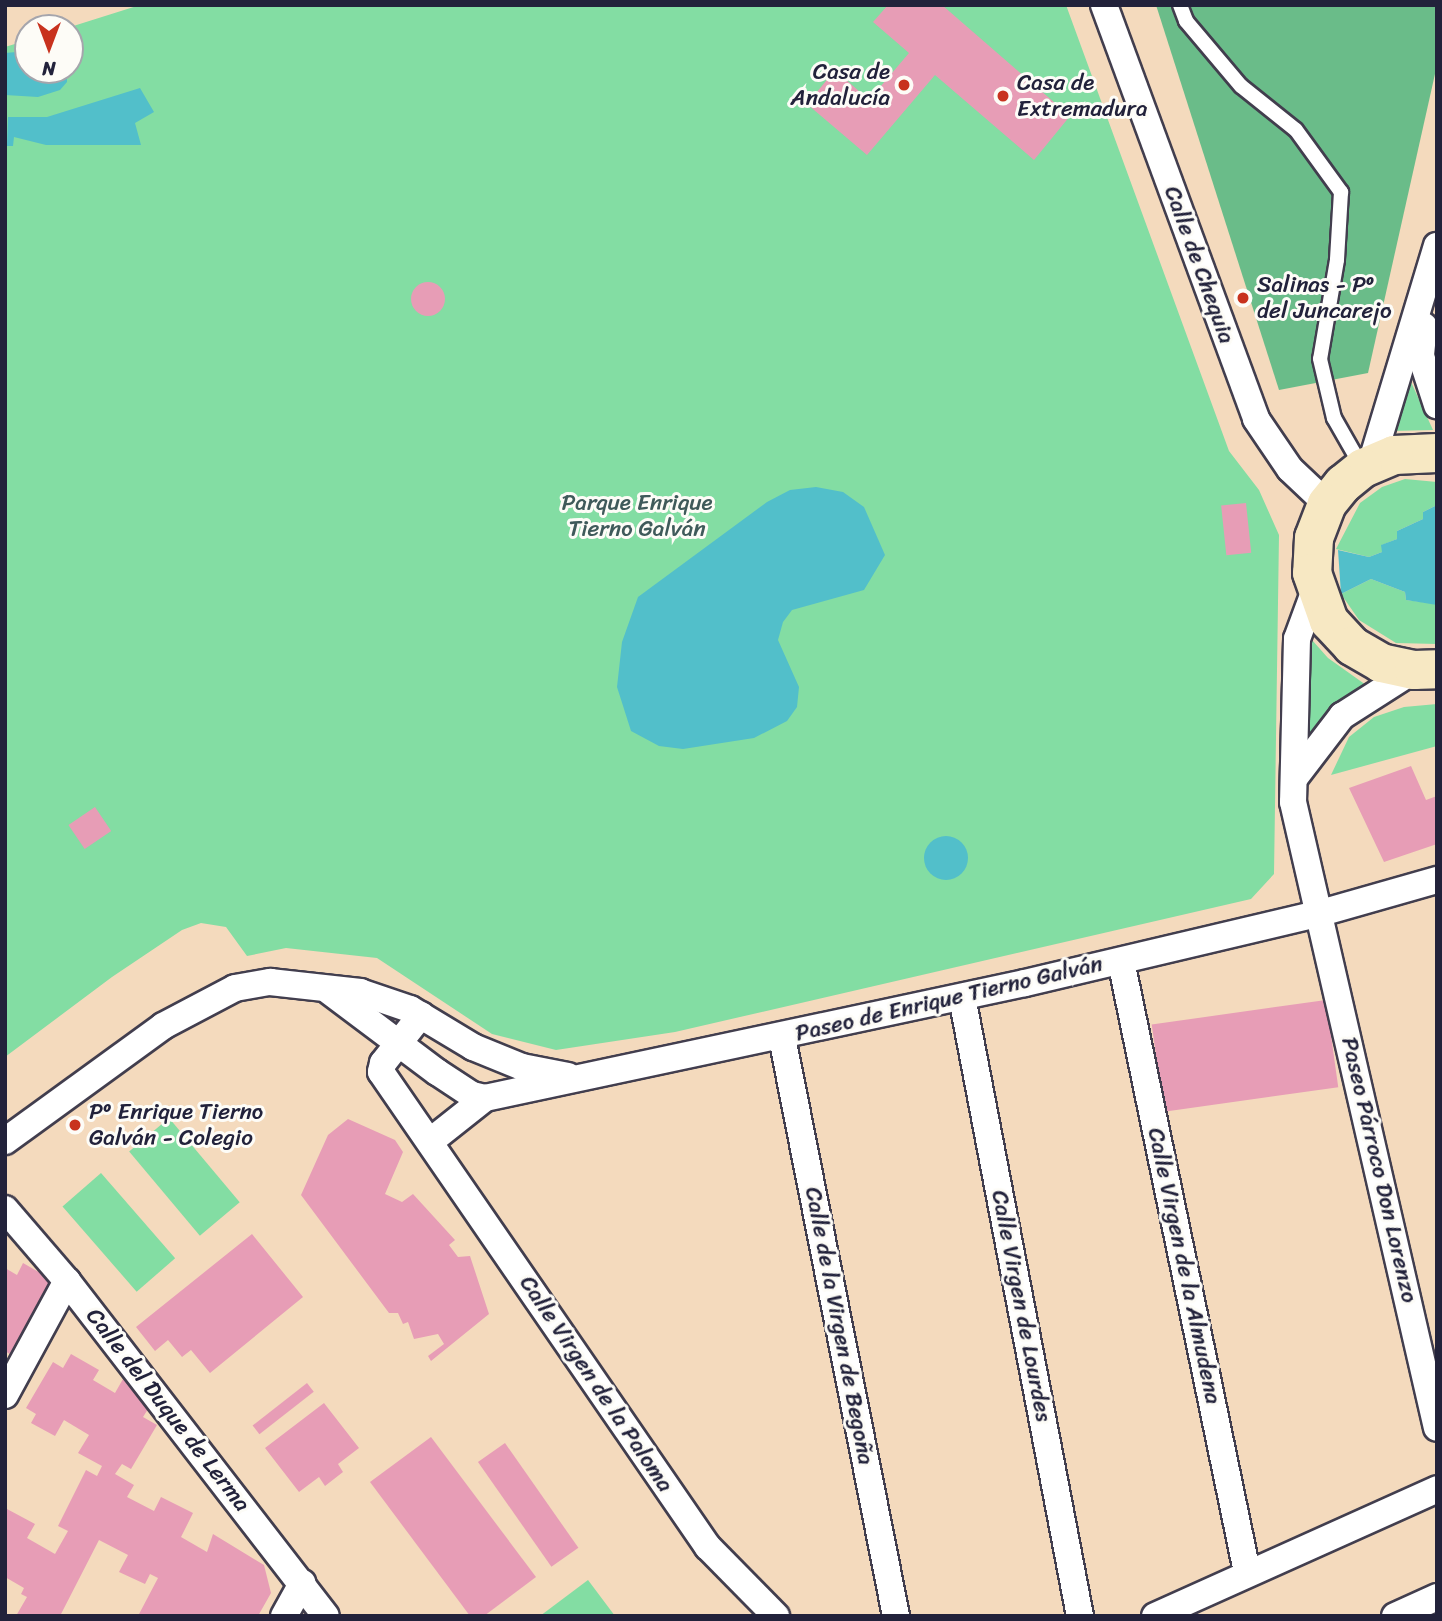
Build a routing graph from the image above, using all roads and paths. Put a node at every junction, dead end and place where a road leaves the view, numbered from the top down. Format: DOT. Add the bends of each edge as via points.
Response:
graph roads {
  1 [pos="1104,5"];
  2 [pos="1180,5"];
  3 [pos="1437,246"];
  4 [pos="1427,290"];
  5 [pos="1437,405"];
  6 [pos="1437,453"];
  7 [pos="1367,466"];
  8 [pos="1327,504"];
  9 [pos="1315,590"];
  10 [pos="1425,669"];
  11 [pos="1296,776"];
  12 [pos="1437,880"];
  13 [pos="1321,913"];
  14 [pos="1121,961"];
  15 [pos="330,991"];
  16 [pos="962,997"];
  17 [pos="421,1015"];
  18 [pos="782,1037"];
  19 [pos="400,1041"];
  20 [pos="576,1078"];
  21 [pos="485,1098"];
  22 [pos="5,1140"];
  23 [pos="432,1140"];
  24 [pos="5,1209"];
  25 [pos="67,1281"];
  26 [pos="5,1395"];
  27 [pos="1437,1427"];
  28 [pos="1437,1489"];
  29 [pos="1247,1572"];
  30 [pos="302,1583"];
  31 [pos="1437,1597"];
  32 [pos="284,1616"];
  33 [pos="326,1616"];
  34 [pos="776,1616"];
  35 [pos="896,1616"];
  36 [pos="1080,1616"];
  37 [pos="1155,1616"];
  38 [pos="1395,1616"];
  1 -- 8 [label="street, Calle de Chequia" via="1256,419 1290,469"];
  2 -- 7 [label="lane" via="1186,21 1241,86 1296,130 1341,192 1337,260 1320,359 1334,418"];
  3 -- 4 [label="street"];
  4 -- 5 [label="street" via="1421,356"];
  4 -- 7 [label="street"];
  6 -- 7 [label="street" via="1394,455"];
  7 -- 8 [label="street"];
  8 -- 9 [label="street" via="1314,538"];
  9 -- 10 [label="street" via="1329,621 1352,646 1381,663"];
  9 -- 11 [label="street, Paseo Párroco Don Lorenzo" via="1297,639"];
  10 -- 11 [label="street" via="1342,716"];
  11 -- 13 [label="street, Paseo Párroco Don Lorenzo" via="1293,802"];
  12 -- 13 [label="street, Paseo de Enrique Tierno Galván"];
  13 -- 14 [label="street, Paseo de Enrique Tierno Galván"];
  13 -- 27 [label="street, Paseo Párroco Don Lorenzo"];
  14 -- 16 [label="street, Paseo de Enrique Tierno Galván"];
  14 -- 29 [label="street, Calle Virgen de la Almudena"];
  15 -- 17 [label="street, Paseo de Enrique Tierno Galván" via="360,992"];
  15 -- 19 [label="street, Paseo de Enrique Tierno Galván"];
  15 -- 22 [label="street, Paseo de Enrique Tierno Galván" via="303,983 235,988 163,1026"];
  16 -- 18 [label="street, Paseo de Enrique Tierno Galván"];
  16 -- 36 [label="street, Calle Virgen de Lourdes"];
  17 -- 19 [label="street, Calle Virgen de la Paloma"];
  17 -- 20 [label="street, Paseo de Enrique Tierno Galván" via="473,1047 522,1067"];
  18 -- 20 [label="street, Paseo de Enrique Tierno Galván"];
  18 -- 35 [label="street, Calle de la Virgen de Begoña"];
  19 -- 21 [label="street, Paseo de Enrique Tierno Galván" via="437,1072"];
  19 -- 23 [label="street, Calle Virgen de la Paloma" via="381,1072"];
  20 -- 21 [label="street, Paseo de Enrique Tierno Galván"];
  21 -- 23 [label="street"];
  23 -- 34 [label="street, Calle Virgen de la Paloma" via="708,1547"];
  24 -- 25 [label="street, Calle del Duque de Lerma"];
  25 -- 26 [label="street"];
  25 -- 30 [label="street, Calle del Duque de Lerma"];
  28 -- 29 [label="street"];
  29 -- 37 [label="street"];
  30 -- 32 [label="street"];
  30 -- 33 [label="street, Calle del Duque de Lerma"];
  31 -- 38 [label="street"];
}
